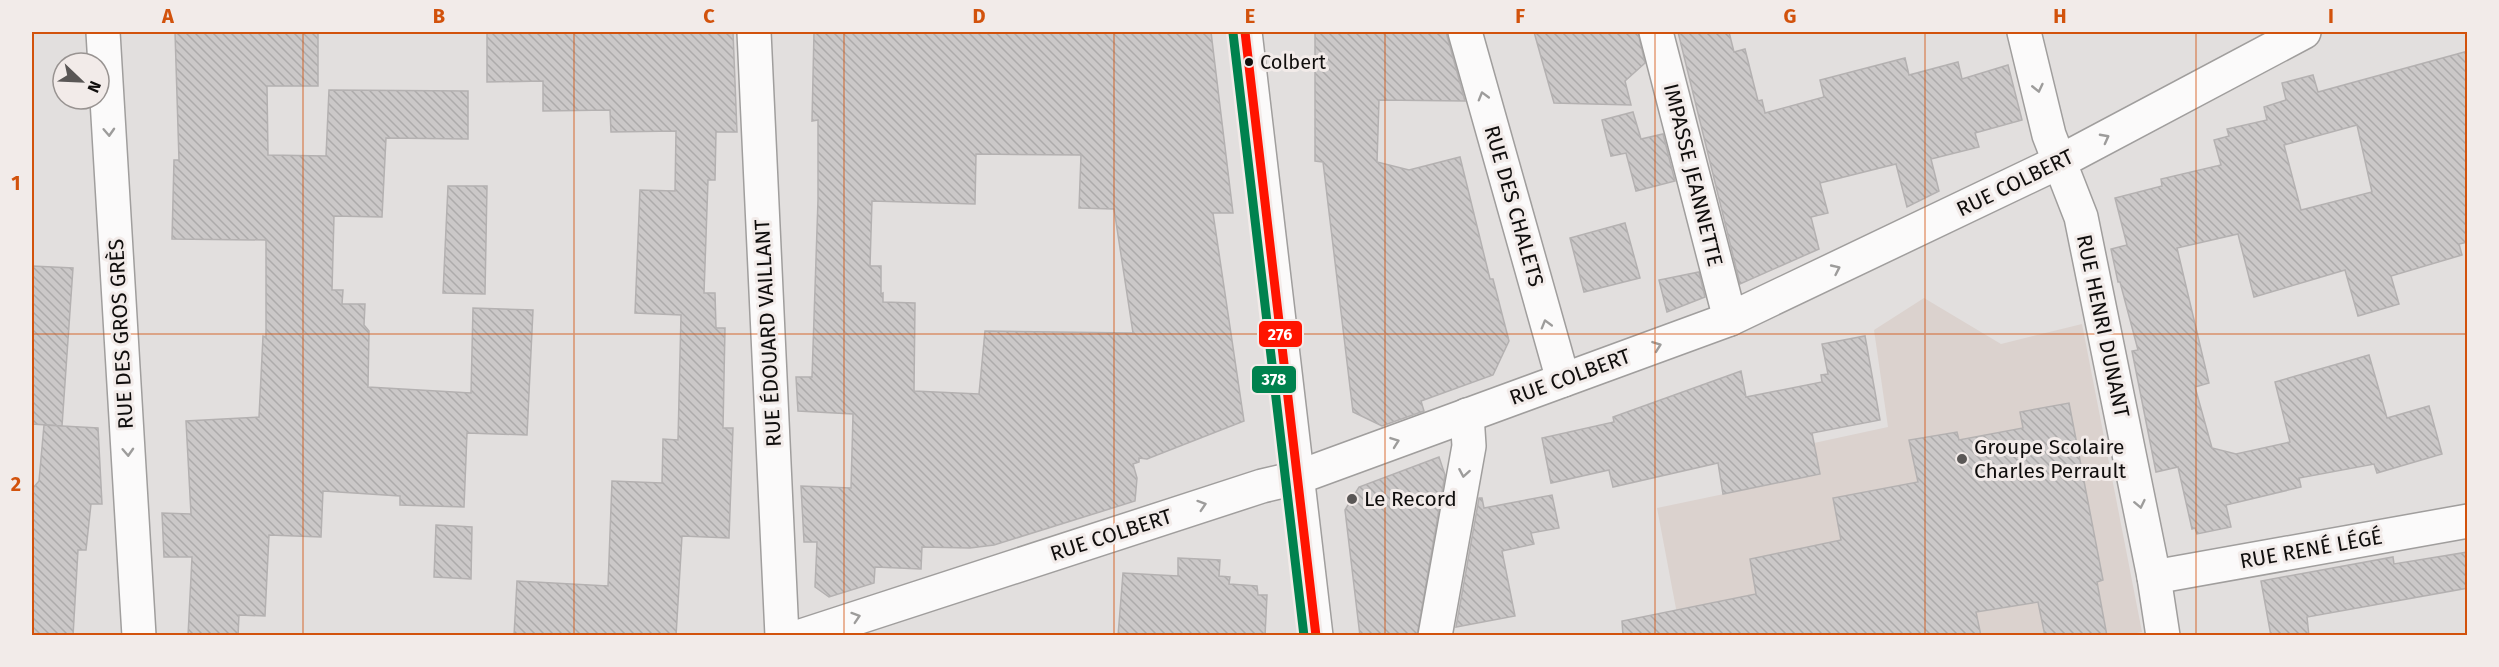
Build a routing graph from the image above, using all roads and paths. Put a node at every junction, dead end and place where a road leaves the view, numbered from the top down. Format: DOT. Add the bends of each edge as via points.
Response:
graph roads {
  1 [pos="103,32"];
  2 [pos="754,32"];
  3 [pos="1245,32"];
  4 [pos="1465,32"];
  5 [pos="1656,32"];
  6 [pos="2024,32"];
  7 [pos="2304,32"];
  8 [pos="2061,161"];
  9 [pos="1730,319"];
  10 [pos="1563,380"];
  11 [pos="1467,415"];
  12 [pos="1296,478"];
  13 [pos="2468,521"];
  14 [pos="2154,577"];
  15 [pos="139,636"];
  16 [pos="782,636"];
  17 [pos="801,636"];
  18 [pos="1316,636"];
  19 [pos="1435,636"];
  20 [pos="2163,636"];
  1 -- 15 [label="street, RUE DES GROS GRÈS, one-way"];
  2 -- 16 [label="street, RUE ÉDOUARD VAILLANT"];
  3 -- 12 [label="street"];
  10 -- 4 [label="street, RUE DES CHALETS, one-way"];
  5 -- 9 [label="street, IMPASSE JEANNETTE"];
  6 -- 8 [label="street, RUE HENRI DUNANT, one-way" via="2049,135"];
  8 -- 7 [label="street, RUE COLBERT, one-way"];
  9 -- 8 [label="street, RUE COLBERT, one-way"];
  8 -- 14 [label="street, RUE HENRI DUNANT, one-way" via="2081,216"];
  10 -- 9 [label="street, RUE COLBERT, one-way"];
  10 -- 11 [label="street, RUE COLBERT"];
  12 -- 11 [label="street, RUE COLBERT, one-way"];
  11 -- 19 [label="street, one-way" via="1469,446"];
  17 -- 12 [label="street, RUE COLBERT, one-way"];
  12 -- 18 [label="street"];
  13 -- 14 [label="street, RUE RENÉ LÉGÉ"];
  14 -- 20 [label="street, RUE HENRI DUNANT"];
}
